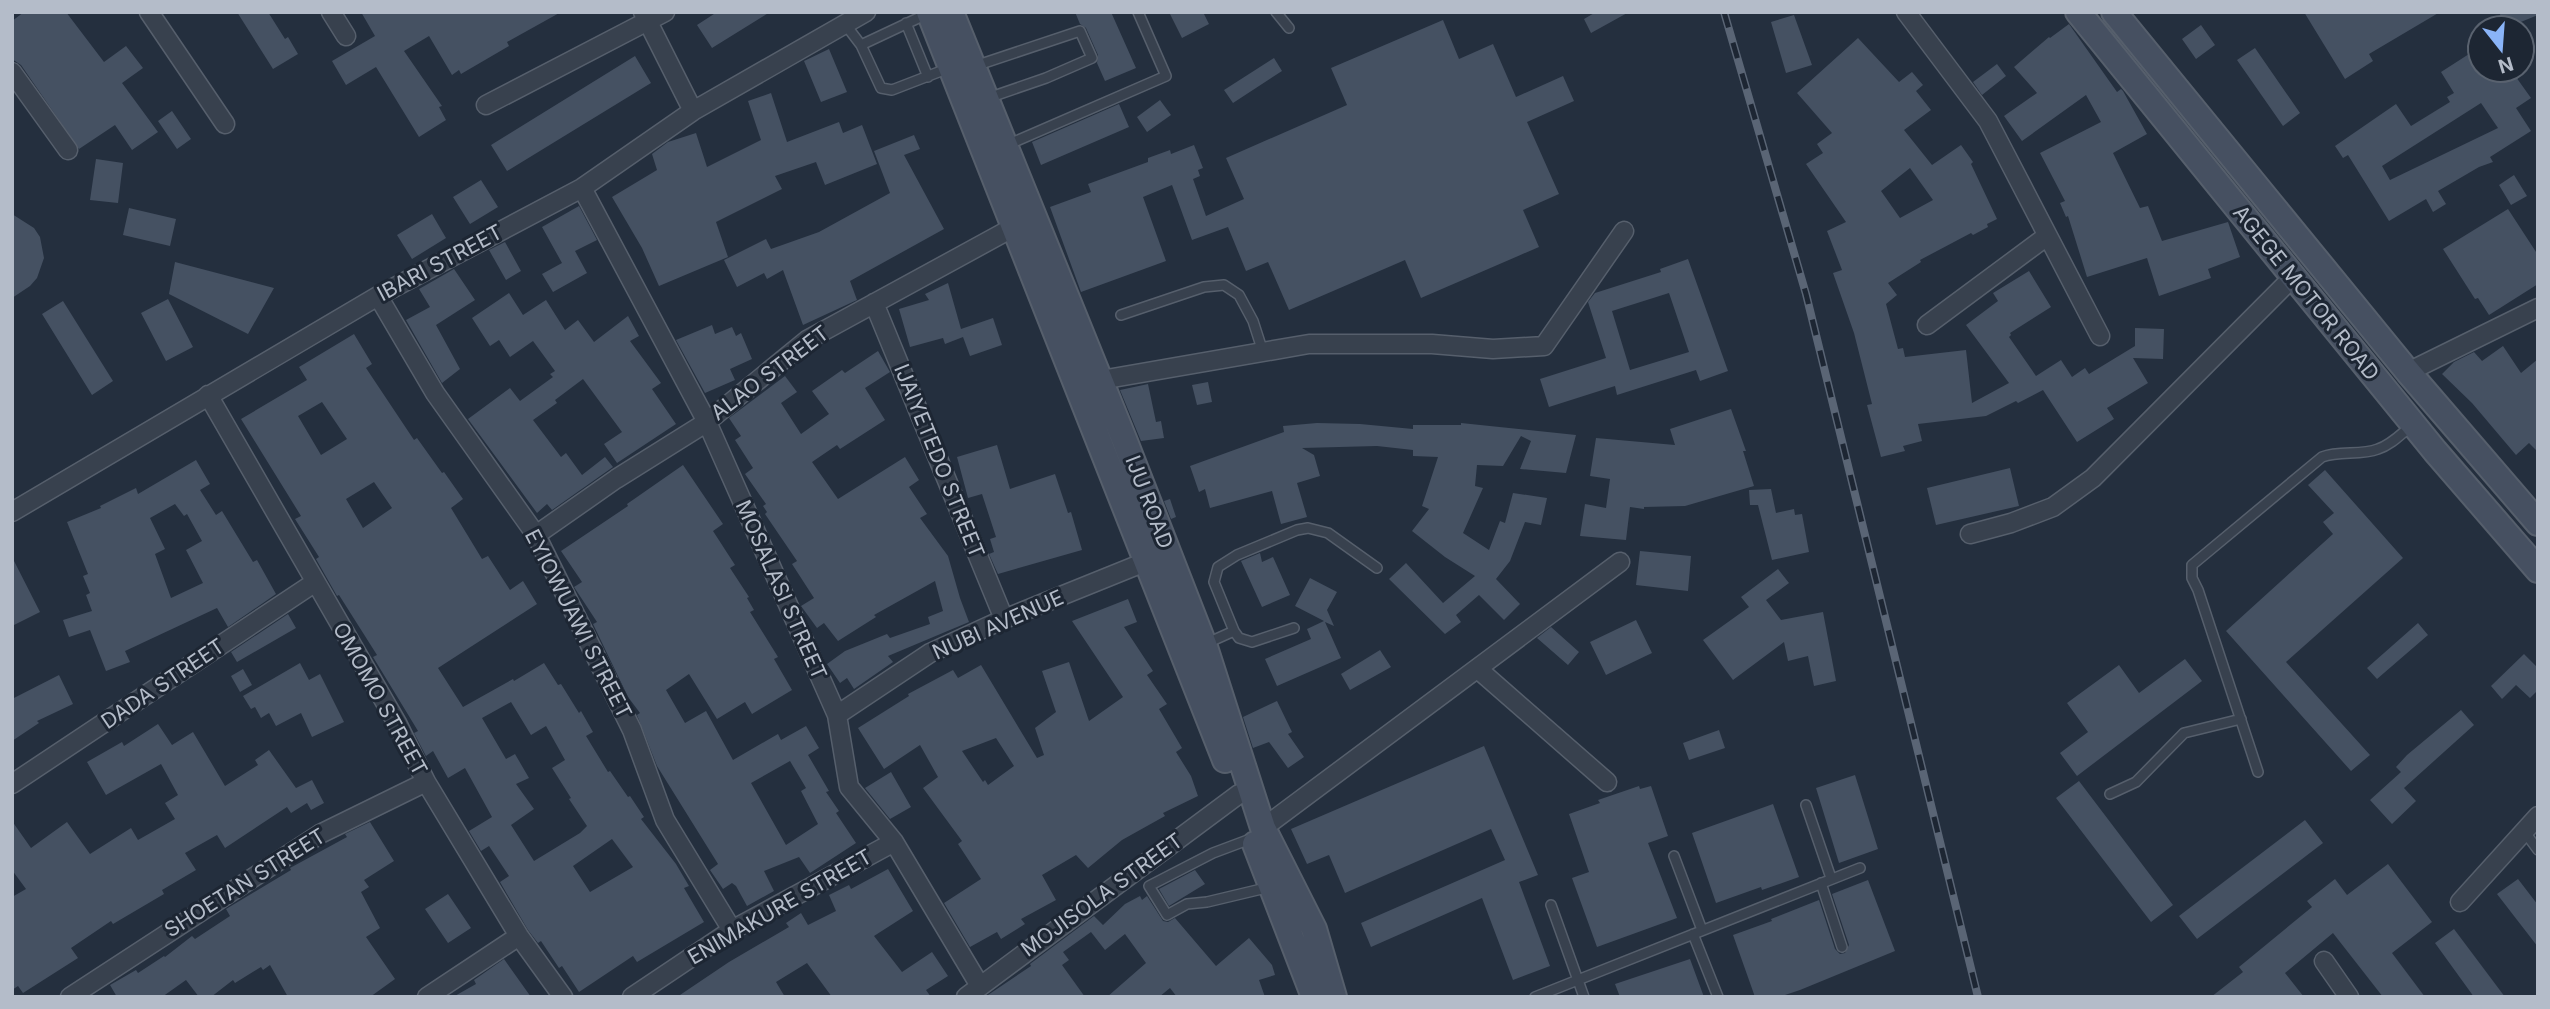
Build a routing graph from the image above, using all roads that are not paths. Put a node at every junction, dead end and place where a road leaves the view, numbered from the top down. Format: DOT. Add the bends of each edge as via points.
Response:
graph roads {
  1 [pos="149,12"];
  2 [pos="331,12"];
  3 [pos="665,12"];
  4 [pos="866,12"];
  5 [pos="929,12"];
  6 [pos="951,12"];
  7 [pos="1138,12"];
  8 [pos="1276,12"];
  9 [pos="1906,12"];
  10 [pos="2078,12"];
  11 [pos="2113,12"];
  12 [pos="646,17"];
  13 [pos="906,23"];
  14 [pos="845,24"];
  15 [pos="1289,28"];
  16 [pos="346,36"];
  17 [pos="861,45"];
  18 [pos="951,70"];
  19 [pos="12,72"];
  20 [pos="986,98"];
  21 [pos="486,105"];
  22 [pos="693,111"];
  23 [pos="225,124"];
  24 [pos="1006,146"];
  25 [pos="68,150"];
  26 [pos="582,188"];
  27 [pos="1014,227"];
  28 [pos="1624,231"];
  29 [pos="2047,236"];
  30 [pos="2293,277"];
  31 [pos="378,296"];
  32 [pos="874,303"];
  33 [pos="2538,308"];
  34 [pos="1121,315"];
  35 [pos="1927,325"];
  36 [pos="2100,336"];
  37 [pos="1263,352"];
  38 [pos="2408,372"];
  39 [pos="1101,380"];
  40 [pos="208,395"];
  41 [pos="707,422"];
  42 [pos="2413,424"];
  43 [pos="12,512"];
  44 [pos="2538,523"];
  45 [pos="1970,534"];
  46 [pos="536,535"];
  47 [pos="1158,557"];
  48 [pos="1620,562"];
  49 [pos="1377,568"];
  50 [pos="2538,570"];
  51 [pos="314,583"];
  52 [pos="1004,619"];
  53 [pos="1294,628"];
  54 [pos="1234,631"];
  55 [pos="1203,644"];
  56 [pos="1479,670"];
  57 [pos="837,715"];
  58 [pos="2241,719"];
  59 [pos="2258,772"];
  60 [pos="426,782"];
  61 [pos="1608,782"];
  62 [pos="12,784"];
  63 [pos="1239,794"];
  64 [pos="2110,794"];
  65 [pos="1806,806"];
  66 [pos="2538,816"];
  67 [pos="2524,831"];
  68 [pos="1258,833"];
  69 [pos="894,842"];
  70 [pos="2538,850"];
  71 [pos="1674,856"];
  72 [pos="1860,868"];
  73 [pos="1831,878"];
  74 [pos="1821,883"];
  75 [pos="1272,886"];
  76 [pos="2460,902"];
  77 [pos="1551,905"];
  78 [pos="732,930"];
  79 [pos="1698,932"];
  80 [pos="519,936"];
  81 [pos="1842,947"];
  82 [pos="2323,961"];
  83 [pos="1578,980"];
  84 [pos="973,991"];
  85 [pos="70,997"];
  86 [pos="427,997"];
  87 [pos="563,997"];
  88 [pos="632,997"];
  89 [pos="1314,997"];
  90 [pos="1334,997"];
  91 [pos="1535,997"];
  92 [pos="1584,997"];
  93 [pos="1718,997"];
  94 [pos="2349,997"];
  1 -- 23 [label="street"];
  2 -- 16 [label="street"];
  3 -- 12 [label="street"];
  4 -- 14 [label="street, IBARI STREET"];
  5 -- 13 [label="lane"];
  5 -- 18 [label="main road, IJU ROAD"];
  6 -- 18 [label="main road, IJU ROAD"];
  7 -- 24 [label="lane" via="1166,76"];
  8 -- 15 [label="lane"];
  9 -- 29 [label="street" via="1988,121"];
  10 -- 30 [label="main road, AGEGE MOTOR ROAD"];
  11 -- 38 [label="main road, AGEGE MOTOR ROAD"];
  12 -- 21 [label="street"];
  12 -- 22 [label="street"];
  13 -- 17 [label="lane"];
  13 -- 18 [label="lane"];
  14 -- 17 [label="lane"];
  14 -- 22 [label="street, IBARI STREET"];
  17 -- 18 [label="lane" via="881,88 892,90"];
  18 -- 20 [label="main road, IJU ROAD"];
  18 -- 20 [label="lane" via="1080,31 1093,58"];
  18 -- 27 [label="main road, IJU ROAD"];
  19 -- 25 [label="street"];
  20 -- 24 [label="main road, IJU ROAD"];
  22 -- 26 [label="street, IBARI STREET"];
  24 -- 39 [label="main road, IJU ROAD"];
  26 -- 31 [label="street, IBARI STREET"];
  26 -- 41 [label="street, MOSALASI STREET"];
  27 -- 32 [label="street, ALAO STREET"];
  27 -- 47 [label="main road, IJU ROAD"];
  28 -- 37 [label="street" via="1544,346 1309,344"];
  29 -- 35 [label="street"];
  29 -- 36 [label="street"];
  30 -- 42 [label="main road, AGEGE MOTOR ROAD"];
  30 -- 45 [label="street" via="2093,478 2053,507"];
  31 -- 40 [label="street, IBARI STREET"];
  31 -- 46 [label="street, EYIOWUAWI STREET" via="435,393"];
  32 -- 41 [label="street, ALAO STREET" via="807,340"];
  32 -- 52 [label="street, IJAIYETEDO STREET"];
  33 -- 38 [label="street"];
  34 -- 37 [label="lane" via="1203,287 1224,285 1239,295 1254,321"];
  37 -- 39 [label="street"];
  38 -- 44 [label="main road, AGEGE MOTOR ROAD"];
  39 -- 47 [label="main road, IJU ROAD"];
  40 -- 43 [label="street, IBARI STREET"];
  40 -- 51 [label="street, OMOMO STREET"];
  41 -- 46 [label="street, ALAO STREET"];
  41 -- 57 [label="street, MOSALASI STREET"];
  42 -- 50 [label="main road, AGEGE MOTOR ROAD"];
  42 -- 58 [label="lane" via="2375,451 2322,457 2192,565 2192,578"];
  46 -- 78 [label="street, EYIOWUAWI STREET" via="632,730 665,820"];
  47 -- 52 [label="street, NUBI AVENUE"];
  47 -- 55 [label="main road, IJU ROAD"];
  47 -- 63 [label="main road, IJU ROAD"];
  48 -- 56 [label="street"];
  49 -- 54 [label="lane" via="1314,528 1297,530 1237,555 1221,564 1214,577"];
  51 -- 60 [label="street, OMOMO STREET" via="397,723"];
  51 -- 62 [label="street, DADA STREET"];
  52 -- 57 [label="street, NUBI AVENUE" via="930,653"];
  53 -- 54 [label="lane" via="1252,642"];
  54 -- 55 [label="lane"];
  55 -- 68 [label="main road, IJU ROAD"];
  56 -- 61 [label="street"];
  56 -- 68 [label="street"];
  57 -- 69 [label="street, MOSALASI STREET" via="849,787"];
  58 -- 59 [label="lane"];
  58 -- 64 [label="lane" via="2184,733 2136,782"];
  60 -- 80 [label="street, OMOMO STREET"];
  60 -- 85 [label="street, SHOETAN STREET" via="320,834"];
  63 -- 68 [label="main road, IJU ROAD"];
  63 -- 84 [label="street, MOJISOLA STREET"];
  65 -- 73 [label="lane"];
  66 -- 67 [label="street"];
  67 -- 70 [label="lane"];
  67 -- 76 [label="street"];
  68 -- 75 [label="main road, IJU ROAD"];
  68 -- 75 [label="lane" via="1149,886 1167,915 1187,904"];
  68 -- 90 [label="main road, IJU ROAD" via="1314,929"];
  69 -- 78 [label="street, ENIMAKURE STREET"];
  69 -- 84 [label="street, MOSALASI STREET"];
  71 -- 79 [label="lane"];
  72 -- 73 [label="lane"];
  73 -- 74 [label="lane"];
  74 -- 79 [label="lane"];
  74 -- 81 [label="lane"];
  75 -- 89 [label="main road, IJU ROAD"];
  77 -- 83 [label="lane"];
  78 -- 88 [label="street, ENIMAKURE STREET"];
  79 -- 83 [label="lane"];
  79 -- 93 [label="lane"];
  80 -- 86 [label="street"];
  80 -- 87 [label="street, OMOMO STREET"];
  82 -- 94 [label="street"];
  83 -- 91 [label="lane"];
  83 -- 92 [label="lane"];
}
